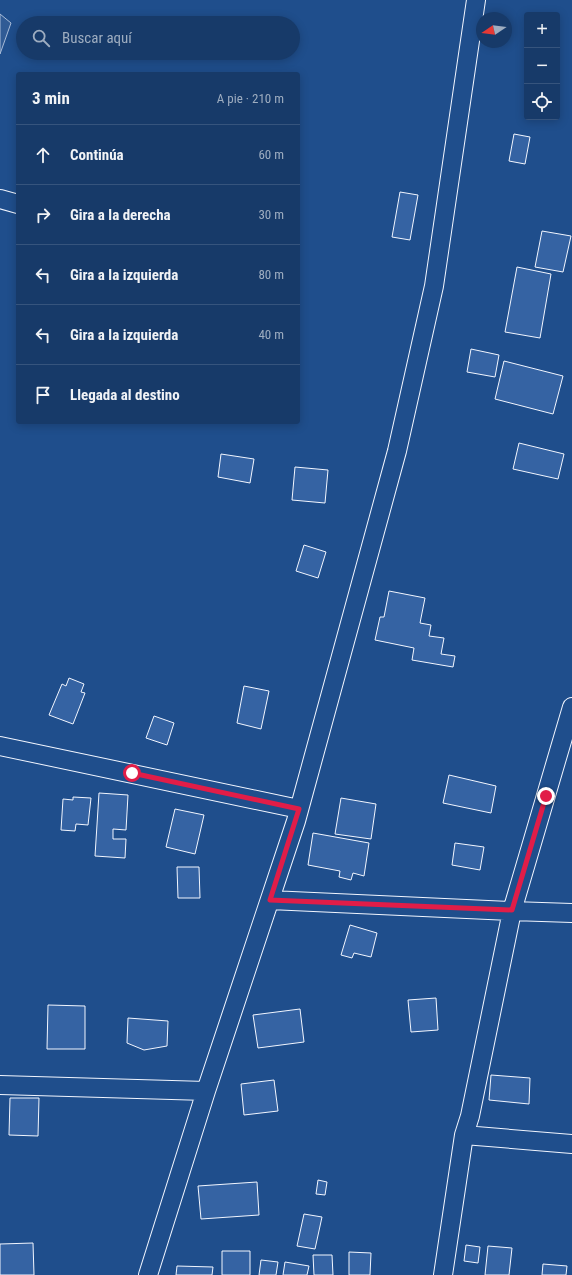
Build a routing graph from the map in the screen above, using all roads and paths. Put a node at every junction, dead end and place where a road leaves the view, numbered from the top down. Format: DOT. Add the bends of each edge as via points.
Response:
graph roads {
  1 [pos="476,0"];
  2 [pos="0,199"];
  3 [pos="16,203"];
  4 [pos="572,708"];
  5 [pos="0,746"];
  6 [pos="299,809"];
  7 [pos="270,900"];
  8 [pos="512,910"];
  9 [pos="572,913"];
  10 [pos="0,1085"];
  11 [pos="206,1091"];
  12 [pos="464,1135"];
  13 [pos="572,1144"];
  14 [pos="148,1275"];
  15 [pos="443,1275"];
  1 -- 6 [label="street" via="434,286 397,451"];
  2 -- 3 [label="street"];
  4 -- 8 [label="street"];
  5 -- 6 [label="street"];
  6 -- 7 [label="street"];
  7 -- 8 [label="street"];
  7 -- 11 [label="street"];
  8 -- 9 [label="street"];
  8 -- 12 [label="street"];
  10 -- 11 [label="street"];
  11 -- 14 [label="street"];
  12 -- 13 [label="street"];
  12 -- 15 [label="street"];
}
